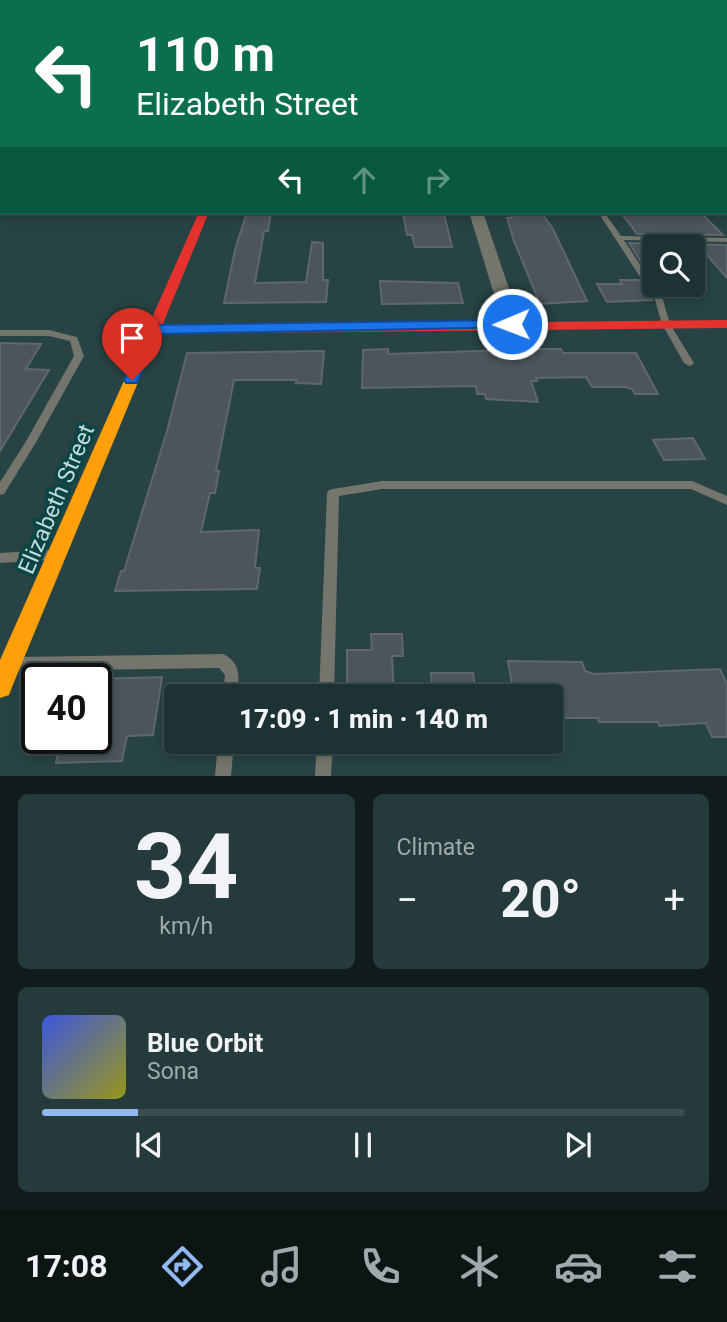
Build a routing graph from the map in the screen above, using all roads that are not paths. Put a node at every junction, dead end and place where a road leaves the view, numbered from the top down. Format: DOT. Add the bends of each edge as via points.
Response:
graph roads {
  1 [pos="203,214"];
  2 [pos="477,214"];
  3 [pos="602,214"];
  4 [pos="619,238"];
  5 [pos="727,240"];
  6 [pos="512,324"];
  7 [pos="666,324"];
  8 [pos="727,324"];
  9 [pos="153,330"];
  10 [pos="0,333"];
  11 [pos="689,363"];
  12 [pos="0,491"];
  13 [pos="727,501"];
  14 [pos="57,555"];
  15 [pos="0,558"];
  16 [pos="10,665"];
  17 [pos="231,684"];
  18 [pos="326,684"];
  19 [pos="0,687"];
  20 [pos="225,754"];
  21 [pos="324,754"];
  22 [pos="223,776"];
  23 [pos="323,776"];
  1 -- 9 [label="street, Elizabeth Street"];
  2 -- 6 [label="street"];
  3 -- 4 [label="lane"];
  4 -- 5 [label="lane"];
  4 -- 7 [label="lane" via="659,300"];
  6 -- 7 [label="street"];
  6 -- 9 [label="street"];
  7 -- 8 [label="street"];
  7 -- 11 [label="lane"];
  9 -- 14 [label="street, Elizabeth Street"];
  10 -- 12 [label="lane" via="49,333 74,339 79,356"];
  13 -- 18 [label="lane" via="692,485 382,485 333,492"];
  14 -- 15 [label="lane"];
  14 -- 16 [label="street, Elizabeth Street"];
  16 -- 17 [label="lane" via="223,660 232,673"];
  16 -- 19 [label="street, Elizabeth Street"];
  20 -- 22 [label="lane"];
  21 -- 23 [label="lane"];
}
